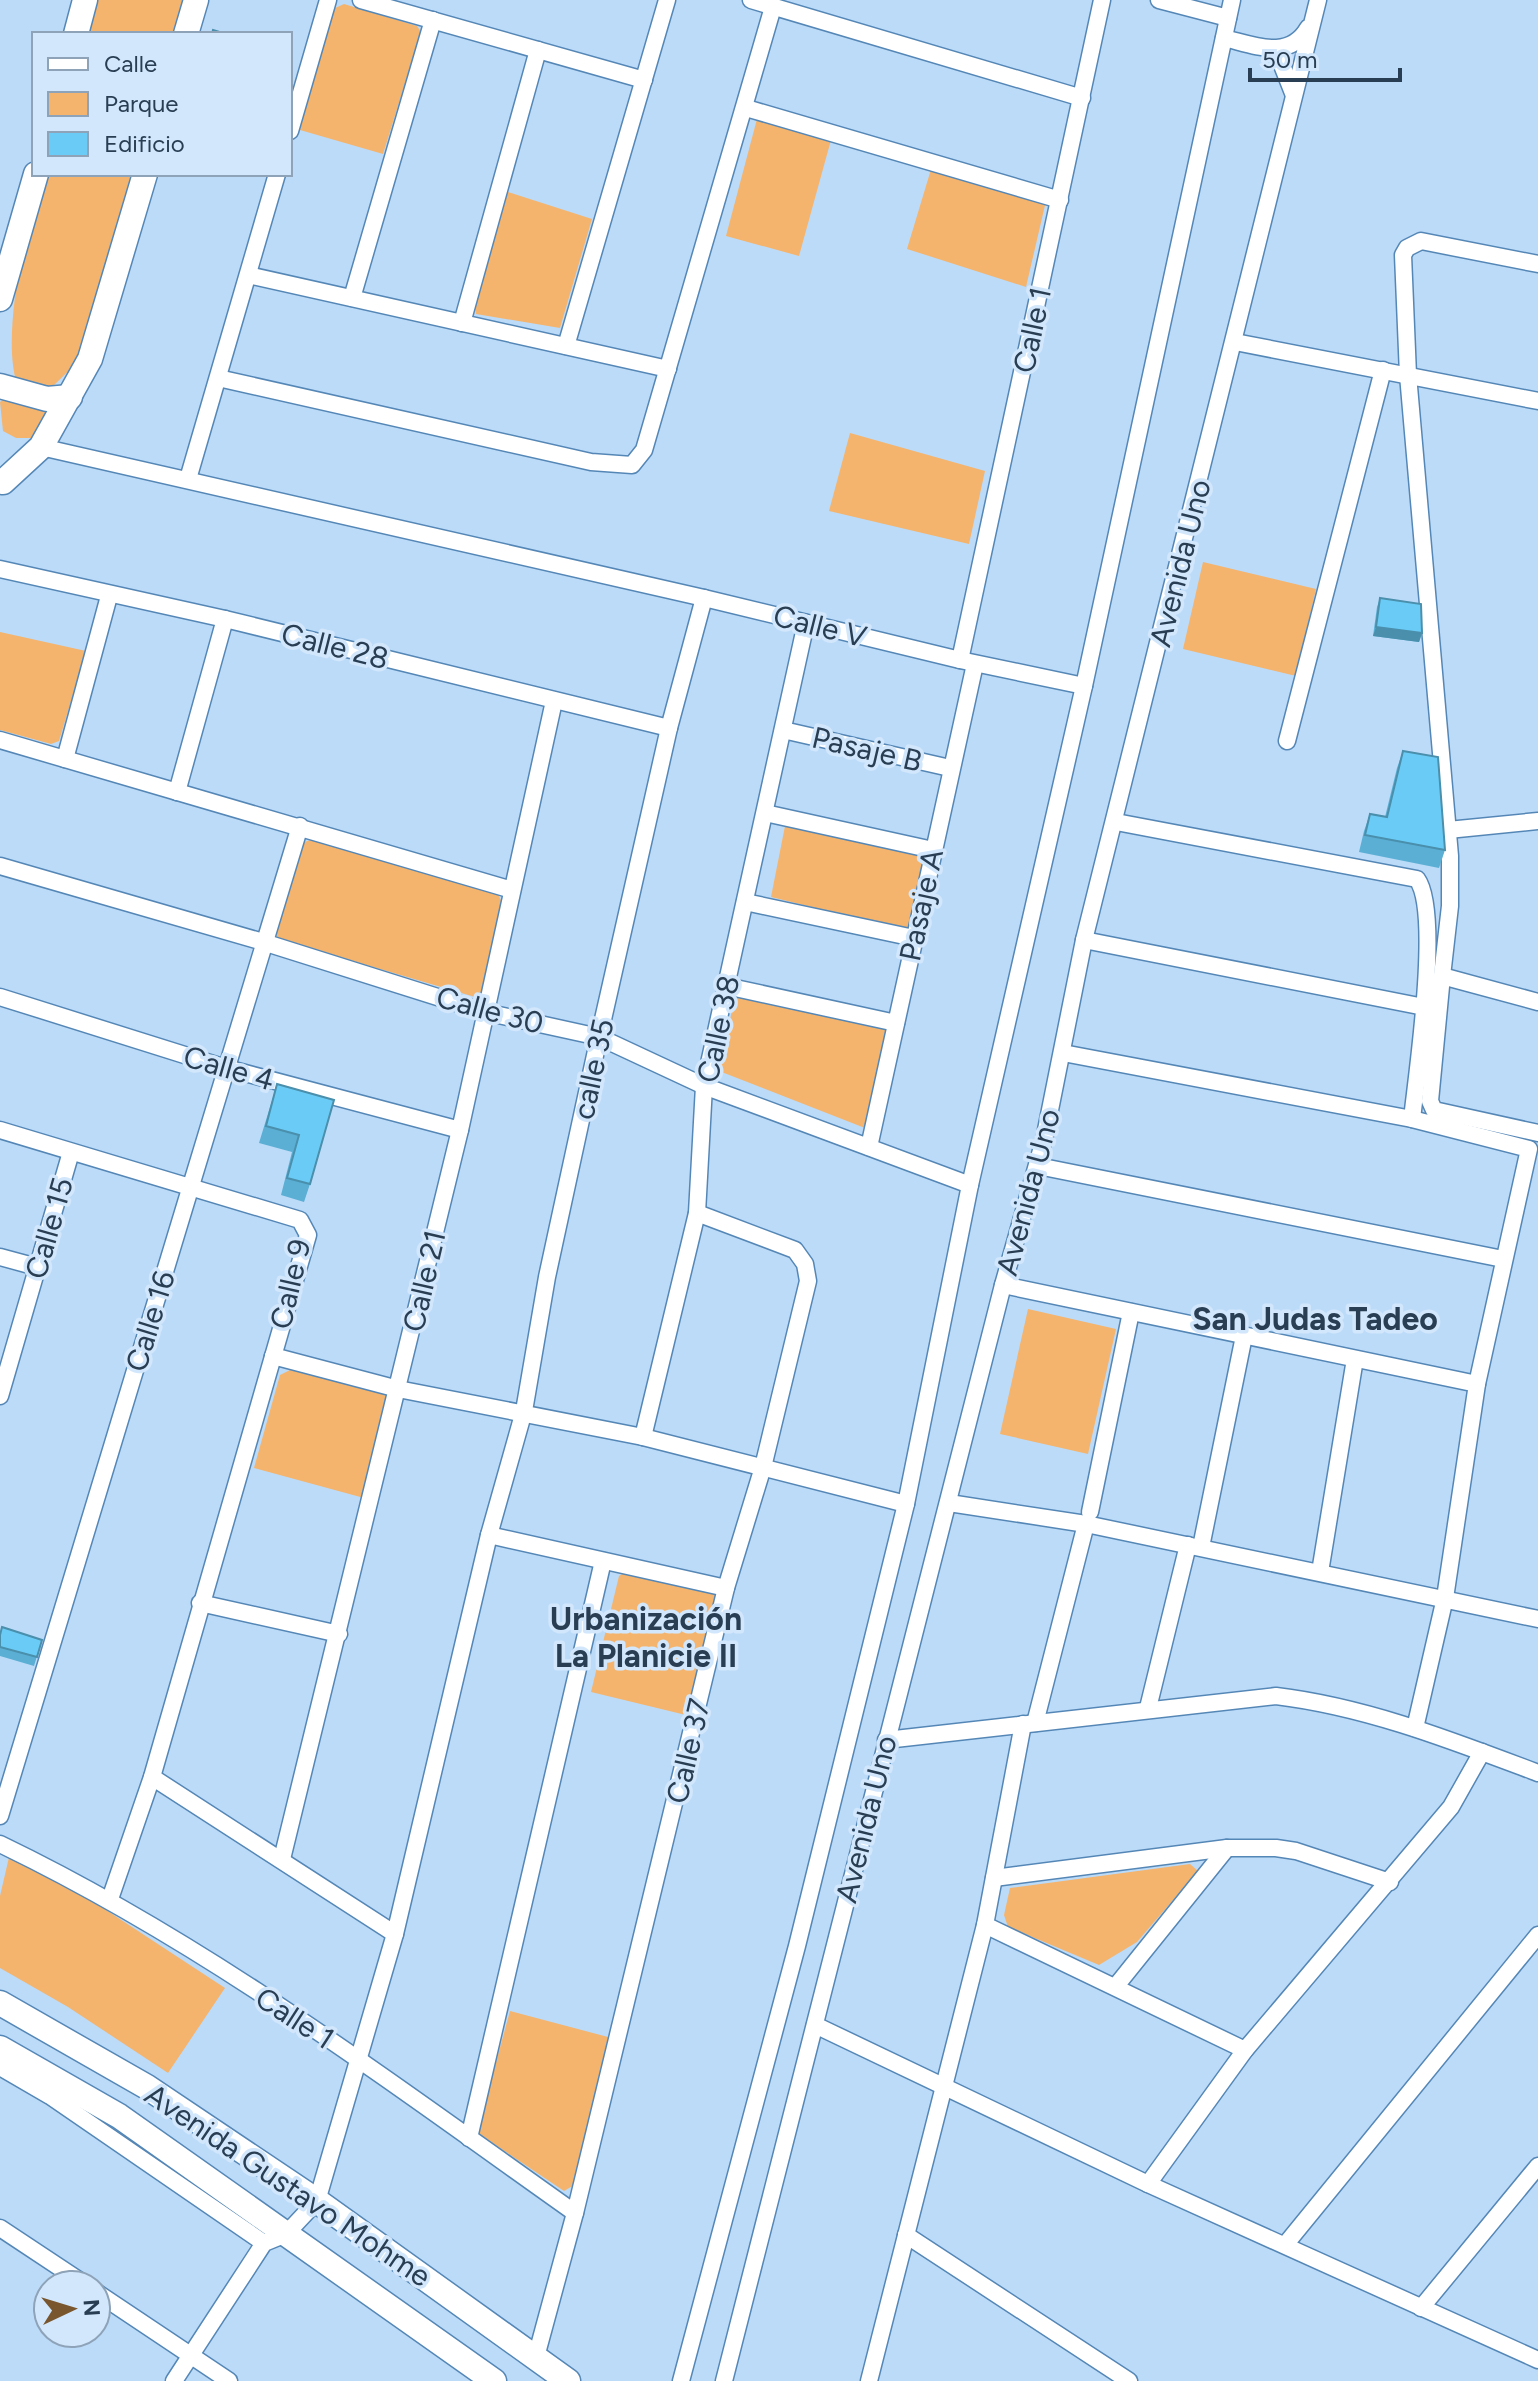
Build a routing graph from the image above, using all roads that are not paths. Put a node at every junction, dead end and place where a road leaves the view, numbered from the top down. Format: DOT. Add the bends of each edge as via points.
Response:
graph roads {
  1 [pos="85,0"];
  2 [pos="196,0"];
  3 [pos="328,0"];
  4 [pos="361,0"];
  5 [pos="667,0"];
  6 [pos="751,0"];
  7 [pos="1102,0"];
  8 [pos="1159,0"];
  9 [pos="1232,0"];
  10 [pos="1318,0"];
  11 [pos="773,7"];
  12 [pos="1228,18"];
  13 [pos="433,20"];
  14 [pos="1313,20"];
  15 [pos="77,32"];
  16 [pos="187,32"];
  17 [pos="1224,38"];
  18 [pos="538,50"];
  19 [pos="1276,50"];
  20 [pos="644,80"];
  21 [pos="1082,98"];
  22 [pos="1294,98"];
  23 [pos="746,108"];
  24 [pos="292,124"];
  25 [pos="35,176"];
  26 [pos="144,176"];
  27 [pos="276,176"];
  28 [pos="1060,200"];
  29 [pos="1538,264"];
  30 [pos="248,275"];
  31 [pos="352,298"];
  32 [pos="0,299"];
  33 [pos="462,323"];
  34 [pos="1235,342"];
  35 [pos="566,346"];
  36 [pos="668,369"];
  37 [pos="1383,370"];
  38 [pos="1408,375"];
  39 [pos="218,378"];
  40 [pos="0,386"];
  41 [pos="70,397"];
  42 [pos="1538,401"];
  43 [pos="41,447"];
  44 [pos="0,454"];
  45 [pos="188,479"];
  46 [pos="2,489"];
  47 [pos="0,569"];
  48 [pos="109,596"];
  49 [pos="704,598"];
  50 [pos="225,619"];
  51 [pos="806,623"];
  52 [pos="968,662"];
  53 [pos="1084,686"];
  54 [pos="554,701"];
  55 [pos="669,728"];
  56 [pos="783,730"];
  57 [pos="0,740"];
  58 [pos="1287,741"];
  59 [pos="65,759"];
  60 [pos="950,768"];
  61 [pos="177,792"];
  62 [pos="765,813"];
  63 [pos="1538,821"];
  64 [pos="1116,822"];
  65 [pos="300,826"];
  66 [pos="1448,830"];
  67 [pos="933,850"];
  68 [pos="0,866"];
  69 [pos="512,890"];
  70 [pos="745,902"];
  71 [pos="1426,928"];
  72 [pos="1446,929"];
  73 [pos="914,938"];
  74 [pos="1084,940"];
  75 [pos="263,942"];
  76 [pos="1442,976"];
  77 [pos="726,986"];
  78 [pos="0,997"];
  79 [pos="1538,1002"];
  80 [pos="1424,1007"];
  81 [pos="485,1012"];
  82 [pos="896,1023"];
  83 [pos="599,1037"];
  84 [pos="1063,1053"];
  85 [pos="226,1068"];
  86 [pos="704,1086"];
  87 [pos="1412,1119"];
  88 [pos="0,1130"];
  89 [pos="460,1130"];
  90 [pos="1538,1133"];
  91 [pos="869,1147"];
  92 [pos="71,1152"];
  93 [pos="1038,1166"];
  94 [pos="970,1185"];
  95 [pos="191,1188"];
  96 [pos="697,1213"];
  97 [pos="0,1257"];
  98 [pos="1503,1259"];
  99 [pos="37,1267"];
  100 [pos="1003,1285"];
  101 [pos="1131,1312"];
  102 [pos="1244,1336"];
  103 [pos="273,1356"];
  104 [pos="1355,1359"];
  105 [pos="1477,1384"];
  106 [pos="398,1389"];
  107 [pos="0,1396"];
  108 [pos="524,1411"];
  109 [pos="643,1437"];
  110 [pos="763,1467"];
  111 [pos="949,1503"];
  112 [pos="906,1504"];
  113 [pos="1088,1518"];
  114 [pos="489,1535"];
  115 [pos="1195,1546"];
  116 [pos="603,1561"];
  117 [pos="1320,1572"];
  118 [pos="726,1588"];
  119 [pos="1445,1598"];
  120 [pos="200,1603"];
  121 [pos="1538,1619"];
  122 [pos="339,1634"];
  123 [pos="1148,1708"];
  124 [pos="1029,1724"];
  125 [pos="1415,1728"];
  126 [pos="886,1740"];
  127 [pos="1482,1752"];
  128 [pos="1538,1773"];
  129 [pos="152,1777"];
  130 [pos="0,1816"];
  131 [pos="0,1844"];
  132 [pos="1227,1848"];
  133 [pos="282,1859"];
  134 [pos="994,1878"];
  135 [pos="1390,1882"];
  136 [pos="110,1899"];
  137 [pos="985,1925"];
  138 [pos="395,1934"];
  139 [pos="1536,1939"];
  140 [pos="1116,1986"];
  141 [pos="0,2003"];
  142 [pos="815,2025"];
  143 [pos="0,2048"];
  144 [pos="1245,2050"];
  145 [pos="361,2060"];
  146 [pos="0,2067"];
  147 [pos="944,2087"];
  148 [pos="469,2138"];
  149 [pos="1535,2174"];
  150 [pos="1148,2184"];
  151 [pos="317,2201"];
  152 [pos="575,2213"];
  153 [pos="0,2228"];
  154 [pos="906,2235"];
  155 [pos="275,2238"];
  156 [pos="1285,2245"];
  157 [pos="62,2269"];
  158 [pos="112,2303"];
  159 [pos="1421,2308"];
  160 [pos="192,2356"];
  161 [pos="536,2357"];
  162 [pos="1538,2360"];
  163 [pos="174,2381"];
  164 [pos="229,2381"];
  165 [pos="494,2381"];
  166 [pos="568,2381"];
  167 [pos="681,2381"];
  168 [pos="724,2381"];
  169 [pos="869,2381"];
  170 [pos="1129,2381"];
  1 -- 15 [label="street"];
  2 -- 16 [label="street"];
  3 -- 24 [label="street"];
  4 -- 13 [label="street"];
  5 -- 20 [label="street"];
  6 -- 11 [label="street"];
  7 -- 21 [label="street, Calle 1"];
  8 -- 12 [label="street"];
  9 -- 12 [label="street, Avenida Uno"];
  10 -- 14 [label="street, Avenida Uno"];
  11 -- 21 [label="street"];
  11 -- 23 [label="street"];
  12 -- 17 [label="street, Avenida Uno"];
  13 -- 18 [label="street"];
  13 -- 31 [label="street"];
  14 -- 19 [label="street" via="1303,37"];
  14 -- 22 [label="street, Avenida Uno"];
  17 -- 19 [label="street"];
  17 -- 53 [label="street, Avenida Uno"];
  18 -- 20 [label="street"];
  18 -- 33 [label="street"];
  19 -- 22 [label="street"];
  20 -- 35 [label="street"];
  21 -- 28 [label="street, Calle 1"];
  22 -- 34 [label="street, Avenida Uno"];
  23 -- 28 [label="street"];
  23 -- 36 [label="street"];
  25 -- 32 [label="street"];
  26 -- 41 [label="street" via="90,359"];
  27 -- 30 [label="street"];
  28 -- 52 [label="street, Calle 1"];
  29 -- 38 [label="street" via="1421,241 1407,248 1401,272"];
  30 -- 31 [label="street"];
  30 -- 39 [label="street"];
  31 -- 33 [label="street"];
  33 -- 35 [label="street"];
  34 -- 37 [label="street"];
  34 -- 64 [label="street, Avenida Uno"];
  35 -- 36 [label="street"];
  36 -- 39 [label="street" via="644,450 632,465 623,467"];
  37 -- 38 [label="street"];
  37 -- 58 [label="street"];
  38 -- 42 [label="street"];
  38 -- 66 [label="street"];
  39 -- 45 [label="street"];
  40 -- 41 [label="street" via="47,399"];
  41 -- 43 [label="street"];
  43 -- 45 [label="street, Calle V"];
  43 -- 46 [label="street"];
  44 -- 46 [label="street"];
  45 -- 49 [label="street, Calle V"];
  47 -- 48 [label="street, Calle 28"];
  48 -- 50 [label="street, Calle 28"];
  48 -- 59 [label="street"];
  49 -- 51 [label="street, Calle V"];
  49 -- 55 [label="street"];
  50 -- 54 [label="street, Calle 28"];
  50 -- 61 [label="street"];
  51 -- 52 [label="street, Calle V"];
  51 -- 56 [label="street, Calle 38"];
  52 -- 53 [label="street, Calle V"];
  52 -- 60 [label="street, Pasaje A"];
  53 -- 94 [label="street, Avenida Uno"];
  54 -- 55 [label="street, Calle 28"];
  54 -- 69 [label="street, Calle 21"];
  55 -- 83 [label="street, calle 35"];
  56 -- 60 [label="street, Pasaje B"];
  56 -- 62 [label="street, Calle 38"];
  57 -- 59 [label="street"];
  59 -- 61 [label="street"];
  60 -- 67 [label="street, Pasaje A"];
  61 -- 65 [label="street"];
  62 -- 67 [label="street"];
  62 -- 70 [label="street, Calle 38"];
  63 -- 66 [label="street"];
  64 -- 71 [label="street" via="1408,875 1423,888"];
  64 -- 74 [label="street, Avenida Uno"];
  65 -- 69 [label="street"];
  65 -- 75 [label="street, Calle 16"];
  66 -- 72 [label="street"];
  67 -- 73 [label="street, Pasaje A"];
  68 -- 75 [label="street, Calle 30"];
  69 -- 81 [label="street, Calle 21"];
  70 -- 73 [label="street"];
  70 -- 77 [label="street, Calle 38"];
  71 -- 72 [label="street"];
  71 -- 80 [label="street"];
  72 -- 76 [label="street"];
  73 -- 82 [label="street, Pasaje A"];
  74 -- 80 [label="street"];
  74 -- 84 [label="street, Avenida Uno"];
  75 -- 81 [label="street, Calle 30"];
  75 -- 85 [label="street, Calle 16"];
  76 -- 79 [label="street"];
  76 -- 90 [label="street" via="1431,1106"];
  77 -- 82 [label="street"];
  77 -- 86 [label="street, Calle 38"];
  78 -- 85 [label="street, Calle 4"];
  80 -- 87 [label="street"];
  81 -- 83 [label="street, Calle 30"];
  81 -- 89 [label="street, Calle 21"];
  82 -- 91 [label="street, Pasaje A"];
  83 -- 86 [label="street, Calle 30"];
  83 -- 108 [label="street, calle 35"];
  84 -- 87 [label="street"];
  84 -- 93 [label="street, Avenida Uno"];
  85 -- 89 [label="street, Calle 4"];
  85 -- 95 [label="street, Calle 16"];
  86 -- 91 [label="street, Calle 30"];
  86 -- 96 [label="street, Calle 38"];
  87 -- 98 [label="street" via="1529,1149"];
  88 -- 92 [label="street, Calle 9"];
  89 -- 106 [label="street, Calle 21"];
  91 -- 94 [label="street, Calle 30"];
  92 -- 95 [label="street, Calle 9"];
  92 -- 99 [label="street, Calle 15"];
  93 -- 98 [label="street"];
  93 -- 100 [label="street, Avenida Uno"];
  94 -- 112 [label="street, Avenida Uno"];
  95 -- 103 [label="street, Calle 9" via="300,1220 308,1235"];
  95 -- 130 [label="street, Calle 16"];
  96 -- 109 [label="street, Calle 38"];
  96 -- 110 [label="street, Calle 37" via="795,1250 805,1264 808,1281"];
  97 -- 99 [label="street"];
  98 -- 105 [label="street"];
  99 -- 107 [label="street, Calle 15"];
  100 -- 101 [label="street"];
  100 -- 111 [label="street, Avenida Uno"];
  101 -- 102 [label="street"];
  101 -- 113 [label="street"];
  102 -- 104 [label="street"];
  102 -- 115 [label="street"];
  103 -- 106 [label="street"];
  103 -- 120 [label="street, Calle 9"];
  104 -- 105 [label="street"];
  104 -- 117 [label="street"];
  105 -- 119 [label="street"];
  106 -- 108 [label="street"];
  106 -- 122 [label="street, Calle 21"];
  108 -- 109 [label="street"];
  108 -- 114 [label="street, calle 35"];
  109 -- 110 [label="street"];
  110 -- 112 [label="street"];
  110 -- 118 [label="street, Calle 37"];
  111 -- 113 [label="street"];
  111 -- 126 [label="street, Avenida Uno"];
  112 -- 167 [label="street, Avenida Uno" via="797,1946"];
  113 -- 115 [label="street"];
  113 -- 124 [label="street"];
  114 -- 116 [label="street"];
  114 -- 138 [label="street, calle 35"];
  115 -- 117 [label="street"];
  115 -- 123 [label="street"];
  116 -- 118 [label="street"];
  116 -- 148 [label="street"];
  117 -- 119 [label="street"];
  118 -- 152 [label="street, Calle 37"];
  119 -- 121 [label="street"];
  119 -- 125 [label="street"];
  120 -- 122 [label="street"];
  120 -- 129 [label="street, Calle 9"];
  122 -- 133 [label="street, Calle 21"];
  123 -- 124 [label="street"];
  123 -- 125 [label="street" via="1276,1696"];
  124 -- 126 [label="street"];
  124 -- 134 [label="street"];
  125 -- 127 [label="street"];
  126 -- 142 [label="street, Avenida Uno"];
  127 -- 128 [label="street"];
  127 -- 135 [label="street" via="1451,1807"];
  129 -- 133 [label="street"];
  129 -- 136 [label="street, Calle 9"];
  131 -- 136 [label="street, Calle 1"];
  132 -- 134 [label="street"];
  132 -- 135 [label="street" via="1296,1851"];
  132 -- 140 [label="street"];
  133 -- 138 [label="street"];
  134 -- 137 [label="street"];
  135 -- 144 [label="street"];
  136 -- 145 [label="street, Calle 1"];
  137 -- 140 [label="street"];
  137 -- 147 [label="street"];
  138 -- 145 [label="street, calle 35"];
  139 -- 156 [label="street"];
  140 -- 144 [label="street"];
  141 -- 151 [label="street, Avenida Gustavo Mohme" via="147,2087"];
  142 -- 147 [label="street"];
  142 -- 168 [label="street, Avenida Uno"];
  143 -- 155 [label="street, Avenida Gustavo Mohme" via="119,2116"];
  144 -- 150 [label="street"];
  145 -- 148 [label="street, Calle 1"];
  145 -- 151 [label="street, calle 35"];
  146 -- 155 [label="street"];
  147 -- 150 [label="street"];
  147 -- 154 [label="street"];
  148 -- 152 [label="street, Calle 1"];
  149 -- 159 [label="street"];
  150 -- 156 [label="street"];
  151 -- 155 [label="street"];
  151 -- 161 [label="street, Avenida Gustavo Mohme"];
  152 -- 161 [label="street, Calle 37"];
  153 -- 157 [label="street"];
  154 -- 169 [label="street"];
  154 -- 170 [label="street"];
  155 -- 160 [label="street"];
  155 -- 165 [label="street, Avenida Gustavo Mohme"];
  156 -- 159 [label="street"];
  158 -- 160 [label="street"];
  159 -- 162 [label="street"];
  160 -- 163 [label="street"];
  160 -- 164 [label="street"];
  161 -- 166 [label="street, Avenida Gustavo Mohme"];
}
